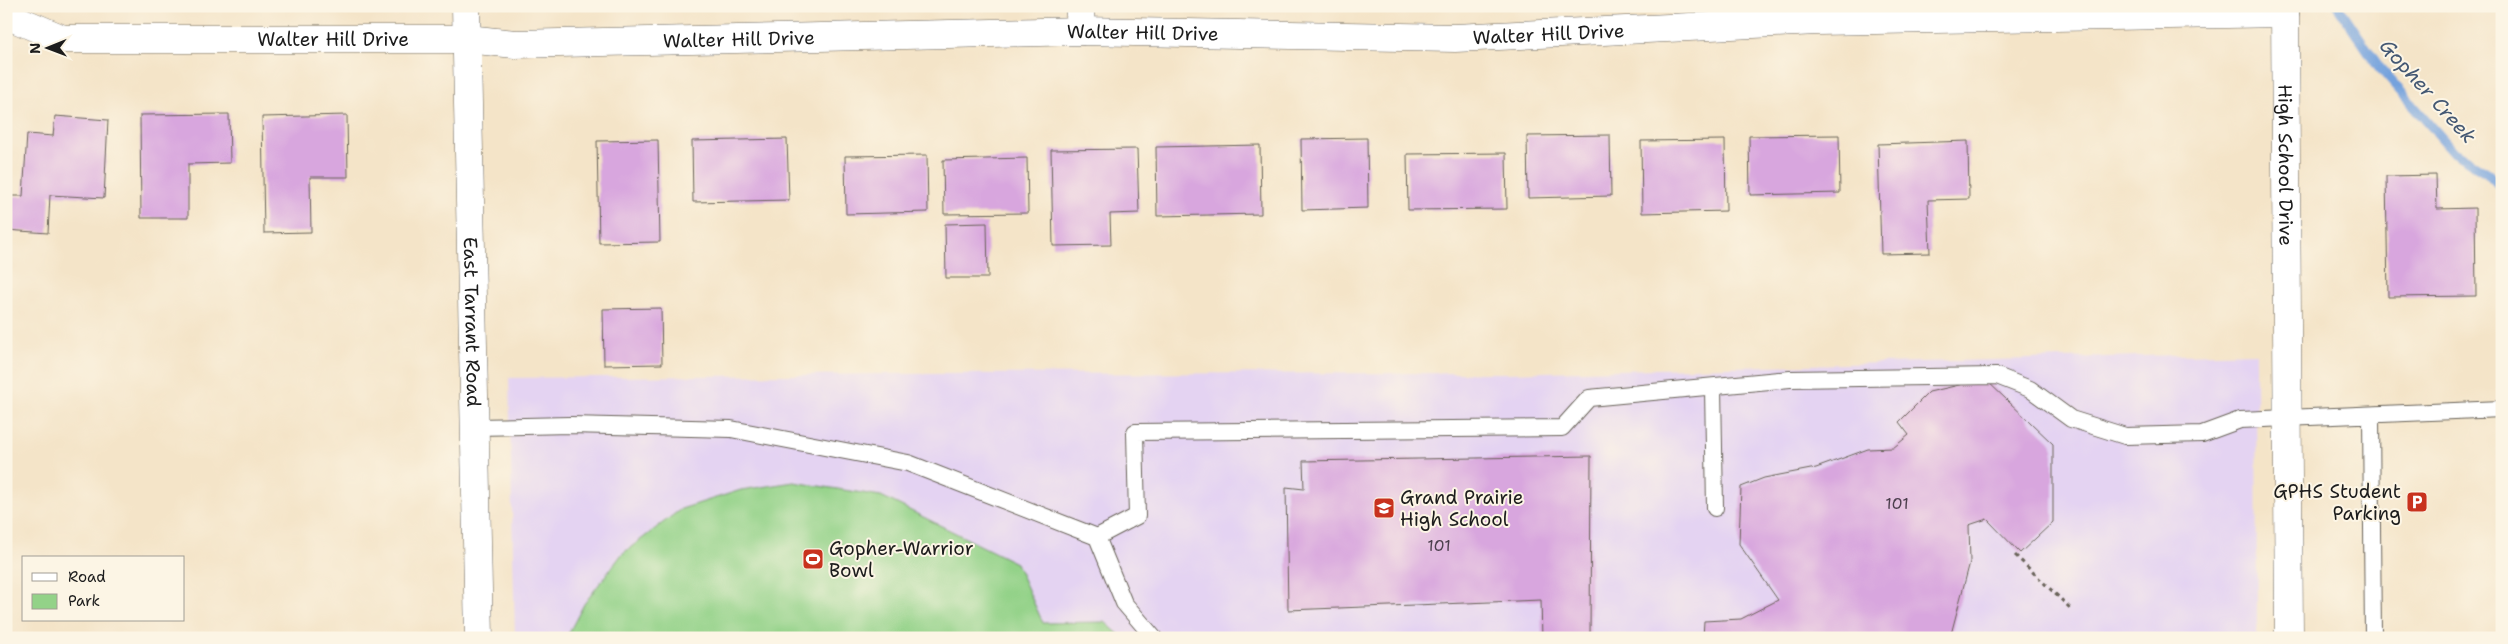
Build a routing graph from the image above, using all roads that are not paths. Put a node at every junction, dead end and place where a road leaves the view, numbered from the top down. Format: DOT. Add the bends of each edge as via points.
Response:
graph roads {
  1 [pos="466,6"];
  2 [pos="2285,9"];
  3 [pos="6,16"];
  4 [pos="1081,18"];
  5 [pos="467,40"];
  6 [pos="1713,388"];
  7 [pos="2502,409"];
  8 [pos="2371,415"];
  9 [pos="2287,419"];
  10 [pos="475,427"];
  11 [pos="1714,508"];
  12 [pos="1097,537"];
  13 [pos="479,638"];
  14 [pos="1154,638"];
  15 [pos="2289,638"];
  16 [pos="2373,638"];
  1 -- 5 [label="street, East Tarrant Road"];
  2 -- 4 [label="street, Walter Hill Drive" via="1817,21 1455,38"];
  2 -- 9 [label="street, High School Drive"];
  3 -- 5 [label="street, Walter Hill Drive" via="63,39"];
  4 -- 5 [label="street, Walter Hill Drive" via="515,44"];
  5 -- 10 [label="street, East Tarrant Road"];
  6 -- 9 [label="lane" via="1790,379 1997,376 2030,389 2070,419 2125,436 2202,434 2240,420"];
  6 -- 11 [label="lane"];
  6 -- 12 [label="lane" via="1589,398 1562,428 1135,432 1137,516"];
  7 -- 8 [label="lane"];
  8 -- 9 [label="lane"];
  8 -- 16 [label="lane"];
  9 -- 15 [label="street, High School Drive"];
  10 -- 12 [label="lane" via="570,425 731,429 908,463"];
  10 -- 13 [label="street, East Tarrant Road"];
  12 -- 14 [label="lane" via="1124,603"];
}
